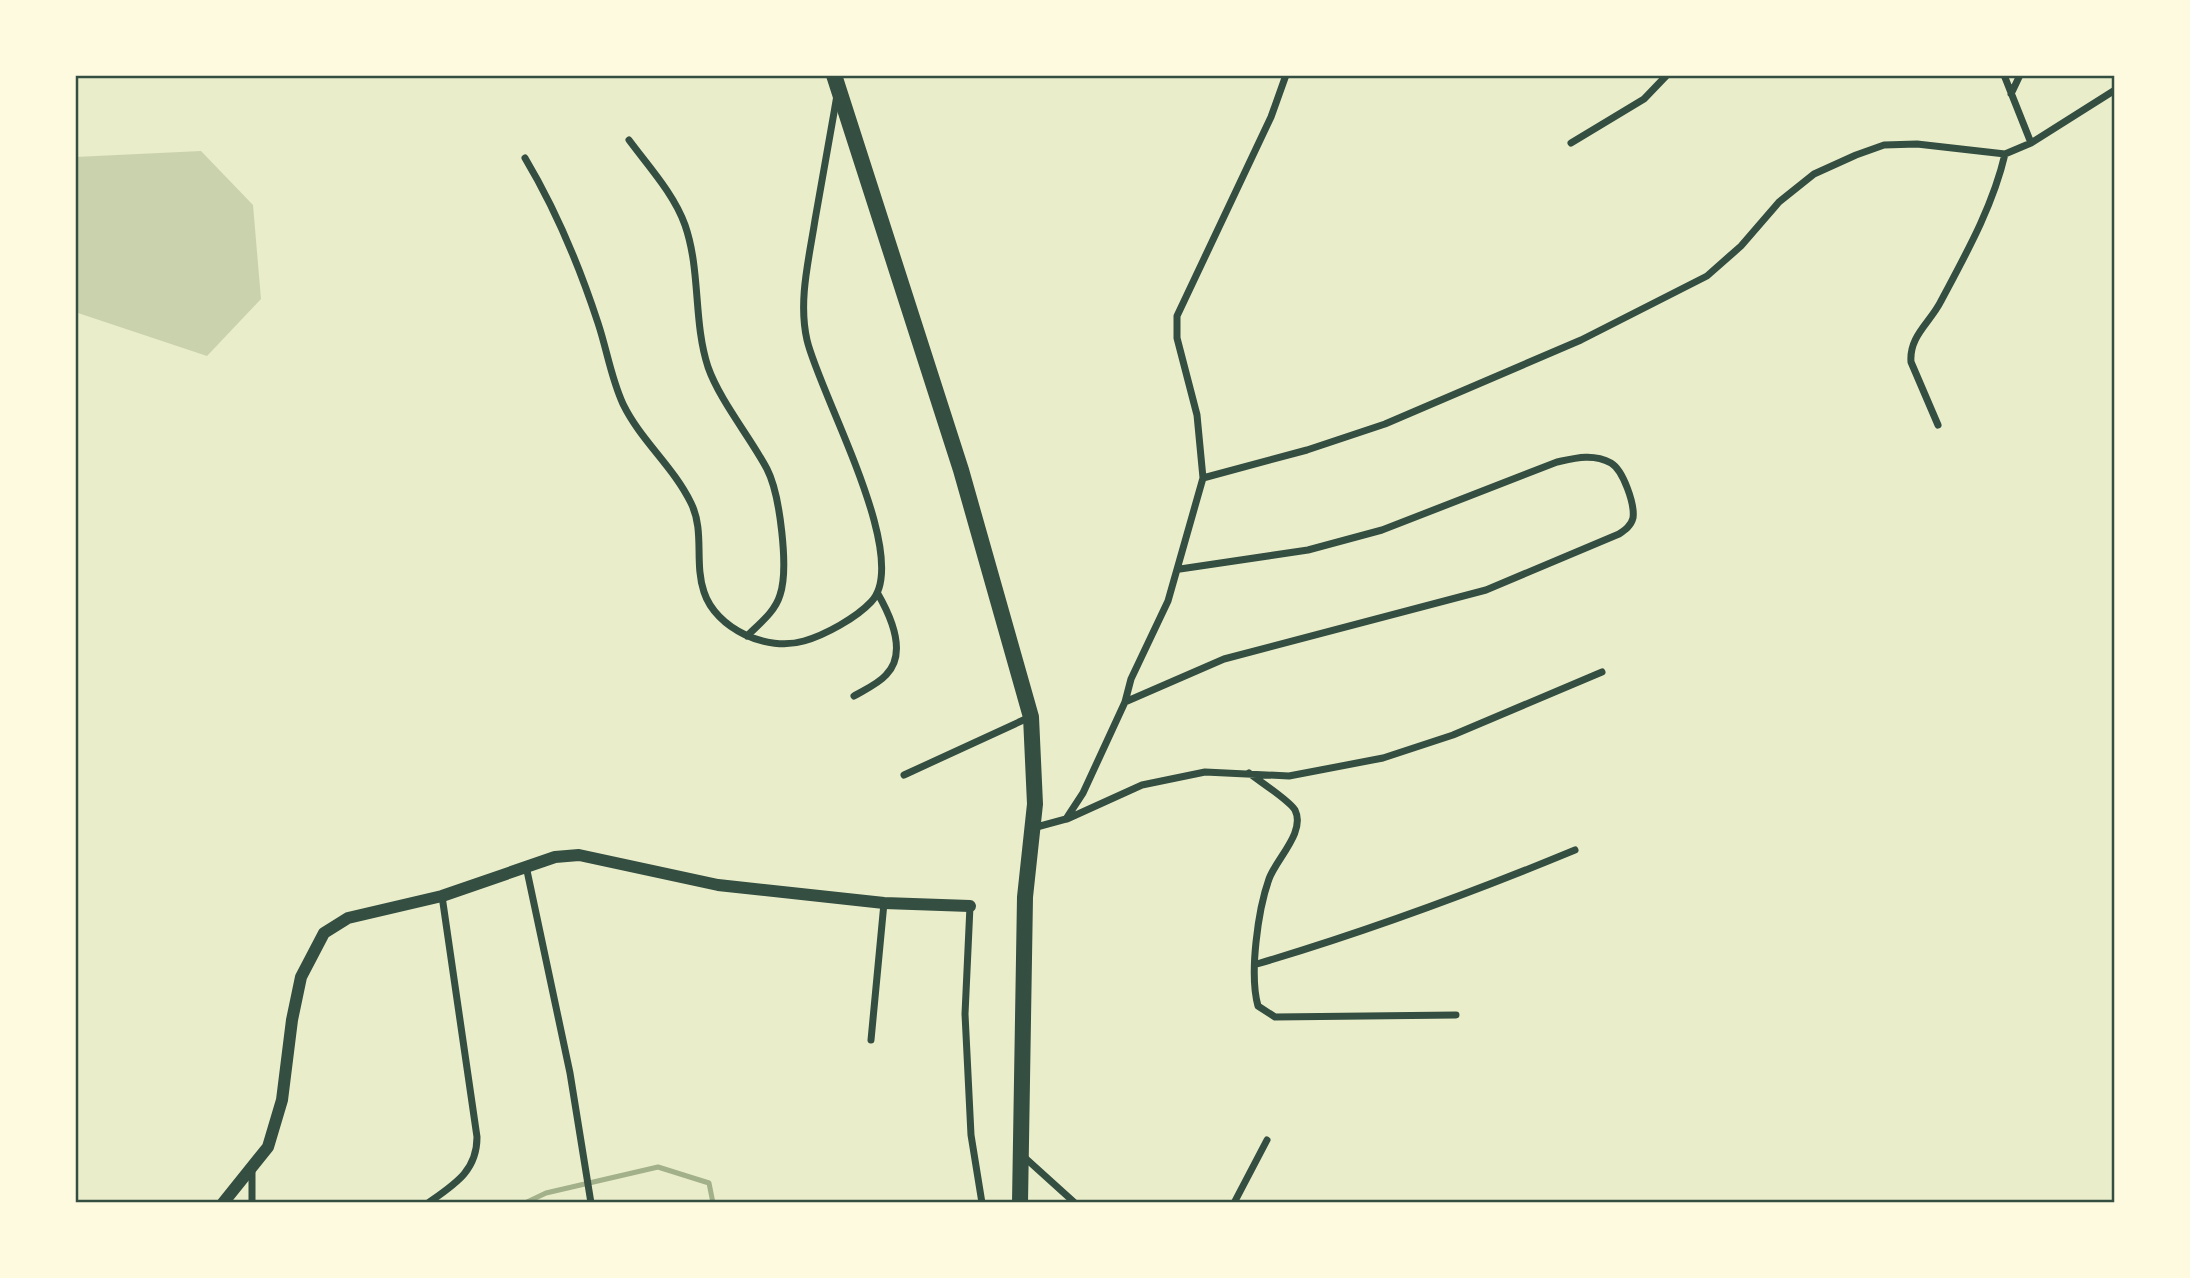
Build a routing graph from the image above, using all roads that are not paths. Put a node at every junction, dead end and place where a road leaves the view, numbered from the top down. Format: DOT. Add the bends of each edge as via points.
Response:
graph roads {
  1 [pos="1286,75"];
  2 [pos="1667,75"];
  3 [pos="2004,75"];
  4 [pos="2020,75"];
  5 [pos="836,81"];
  6 [pos="2115,90"];
  7 [pos="2011,94"];
  8 [pos="629,140"];
  9 [pos="1571,144"];
  10 [pos="2031,144"];
  11 [pos="2005,154"];
  12 [pos="525,158"];
  13 [pos="1938,425"];
  14 [pos="1203,478"];
  15 [pos="1180,569"];
  16 [pos="878,594"];
  17 [pos="747,636"];
  18 [pos="1602,672"];
  19 [pos="854,696"];
  20 [pos="1125,702"];
  21 [pos="1031,716"];
  22 [pos="1248,773"];
  23 [pos="904,775"];
  24 [pos="1066,819"];
  25 [pos="1032,828"];
  26 [pos="1574,850"];
  27 [pos="526,866"];
  28 [pos="442,896"];
  29 [pos="884,903"];
  30 [pos="970,906"];
  31 [pos="1257,964"];
  32 [pos="1456,1015"];
  33 [pos="872,1040"];
  34 [pos="1267,1140"];
  35 [pos="1020,1153"];
  36 [pos="252,1170"];
  37 [pos="590,1199"];
  38 [pos="223,1203"];
  39 [pos="252,1203"];
  40 [pos="428,1203"];
  41 [pos="982,1203"];
  42 [pos="1020,1203"];
  43 [pos="1075,1203"];
  44 [pos="1234,1203"];
  1 -- 14 [label="street" via="1276,106 1177,316 1177,338 1199,428"];
  2 -- 9 [label="street" via="1644,99"];
  3 -- 7 [label="street"];
  4 -- 7 [label="street"];
  5 -- 16 [label="street" via="804,301 807,340 872,511 882,557"];
  5 -- 21 [label="main road" via="961,470"];
  6 -- 10 [label="street"];
  7 -- 10 [label="street"];
  8 -- 17 [label="street" via="684,223 709,371 769,473 780,517 783,580 775,607"];
  10 -- 11 [label="street"];
  11 -- 13 [label="street" via="1984,217 1910,351"];
  11 -- 14 [label="street" via="1917,144 1884,145 1856,155 1814,174 1779,202 1707,276 1581,340 1385,424"];
  12 -- 17 [label="street" via="551,202 577,265 624,407 668,464 695,511 700,577 707,599 730,626"];
  14 -- 15 [label="street"];
  15 -- 20 [label="street"];
  15 -- 20 [label="street" via="1308,550 1382,530 1557,461 1581,457 1613,464 1622,477 1633,514 1629,527 1619,534 1486,590 1224,659"];
  16 -- 17 [label="street" via="846,620 802,642"];
  16 -- 19 [label="street" via="892,622 892,666 887,675"];
  18 -- 22 [label="street" via="1383,758 1289,776"];
  20 -- 24 [label="street" via="1100,761"];
  21 -- 23 [label="street"];
  21 -- 25 [label="main road"];
  22 -- 24 [label="street" via="1205,772 1142,785"];
  22 -- 31 [label="street" via="1293,807 1297,819 1292,839 1270,877 1261,912"];
  24 -- 25 [label="street"];
  25 -- 35 [label="main road"];
  26 -- 31 [label="street" via="1330,943"];
  27 -- 28 [label="street"];
  27 -- 29 [label="street" via="579,855 718,885"];
  27 -- 37 [label="street" via="570,1073"];
  28 -- 36 [label="street" via="348,918 324,933 301,977 282,1100 268,1147"];
  28 -- 40 [label="street" via="477,1156 469,1170"];
  29 -- 30 [label="street"];
  29 -- 33 [label="street"];
  30 -- 41 [label="street" via="965,1014 971,1135"];
  31 -- 32 [label="street" via="1254,987 1258,1006 1275,1017"];
  34 -- 44 [label="street"];
  35 -- 42 [label="main road"];
  35 -- 43 [label="street"];
  36 -- 38 [label="street"];
  36 -- 39 [label="street"];
}
